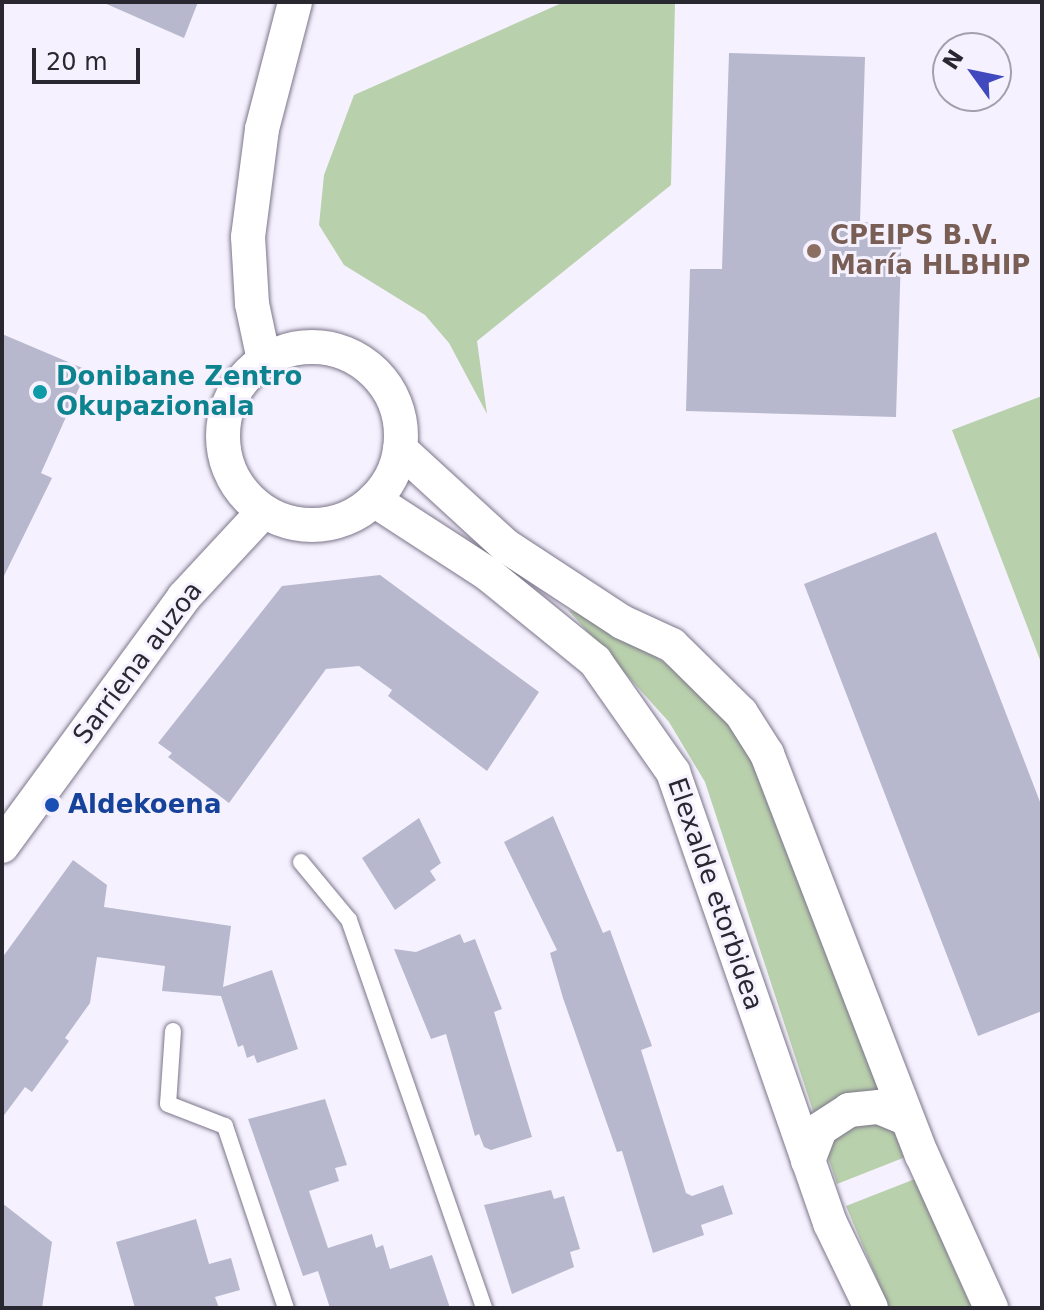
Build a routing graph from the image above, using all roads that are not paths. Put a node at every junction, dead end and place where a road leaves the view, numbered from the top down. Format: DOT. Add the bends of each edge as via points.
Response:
graph roads {
  1 [pos="295,2"];
  2 [pos="264,360"];
  3 [pos="400,449"];
  4 [pos="374,500"];
  5 [pos="263,512"];
  6 [pos="8,825"];
  7 [pos="301,862"];
  8 [pos="173,1031"];
  9 [pos="907,1119"];
  10 [pos="808,1161"];
  11 [pos="286,1308"];
  12 [pos="484,1308"];
  13 [pos="871,1308"];
  14 [pos="991,1308"];
  1 -- 2 [label="street" via="262,129 248,237 252,304"];
  2 -- 3 [label="street" via="291,349 320,346 348,354 372,369 391,393 400,420"];
  2 -- 5 [label="street" via="242,380 227,406 222,436 227,466 241,492"];
  3 -- 4 [label="street" via="391,477"];
  3 -- 9 [label="street" via="506,546 622,622 672,645 741,713 767,754"];
  4 -- 5 [label="street" via="349,517 320,525 291,523"];
  4 -- 10 [label="street, Elexalde etorbidea" via="488,574 595,661 673,772"];
  5 -- 6 [label="street, Sarriena auzoa" via="184,597"];
  7 -- 12 [label="lane" via="349,920"];
  8 -- 11 [label="lane" via="168,1104 225,1126"];
  9 -- 10 [label="street" via="879,1107 849,1110 820,1129"];
  9 -- 14 [label="street"];
  10 -- 13 [label="street, Elexalde etorbidea"];
}
